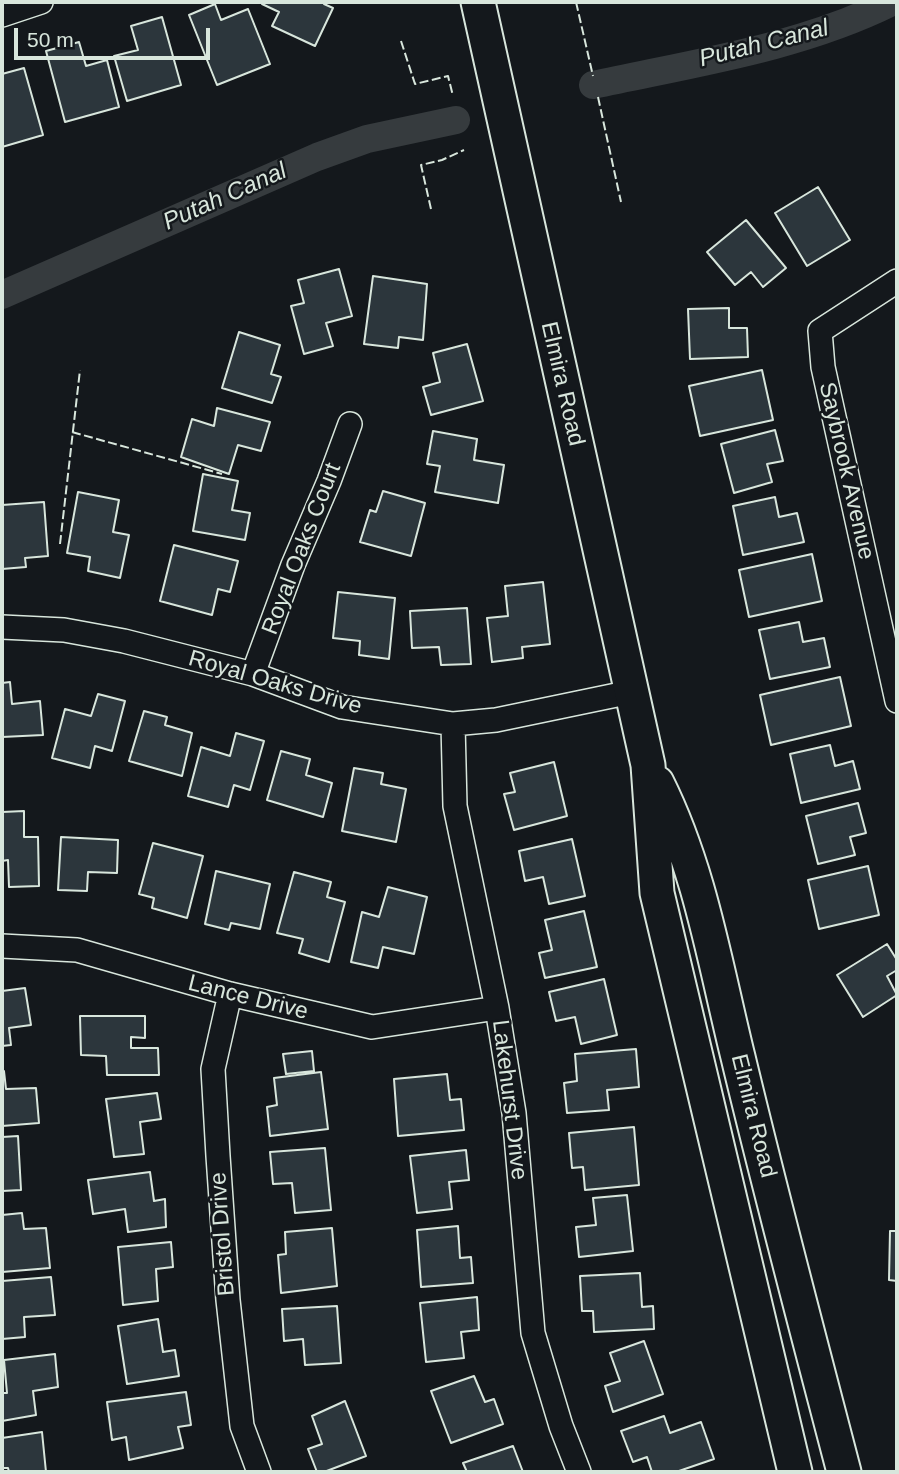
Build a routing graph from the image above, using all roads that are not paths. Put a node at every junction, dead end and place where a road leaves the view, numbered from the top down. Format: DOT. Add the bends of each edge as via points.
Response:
graph roads {
  1 [pos="41,2"];
  2 [pos="478,2"];
  3 [pos="2,15"];
  4 [pos="897,281"];
  5 [pos="350,424"];
  6 [pos="2,627"];
  7 [pos="253,674"];
  8 [pos="631,692"];
  9 [pos="897,701"];
  10 [pos="453,724"];
  11 [pos="648,765"];
  12 [pos="2,946"];
  13 [pos="230,994"];
  14 [pos="496,1008"];
  15 [pos="260,1472"];
  16 [pos="579,1472"];
  17 [pos="795,1472"];
  18 [pos="844,1472"];
  1 -- 3 [label="street"];
  2 -- 8 [label="main road, Elmira Road"];
  4 -- 9 [label="street, Saybrook Avenue" via="820,331 822,367"];
  5 -- 7 [label="street, Royal Oaks Court"];
  6 -- 7 [label="street, Royal Oaks Drive" via="64,630 124,641"];
  7 -- 10 [label="street, Royal Oaks Drive" via="342,707"];
  8 -- 10 [label="street, Royal Oaks Drive" via="496,720"];
  8 -- 11 [label="main road, Elmira Road"];
  10 -- 14 [label="street, Lakehurst Drive" via="455,806"];
  11 -- 17 [label="main road, Elmira Road" via="657,893"];
  11 -- 18 [label="main road, Elmira Road" via="670,809 697,884"];
  12 -- 13 [label="street, Lance Drive" via="77,950"];
  13 -- 14 [label="street, Lance Drive" via="372,1027"];
  13 -- 15 [label="street, Bristol Drive" via="213,1069 218,1156 242,1426"];
  14 -- 16 [label="street, Lakehurst Drive" via="514,1113 533,1333"];
}
